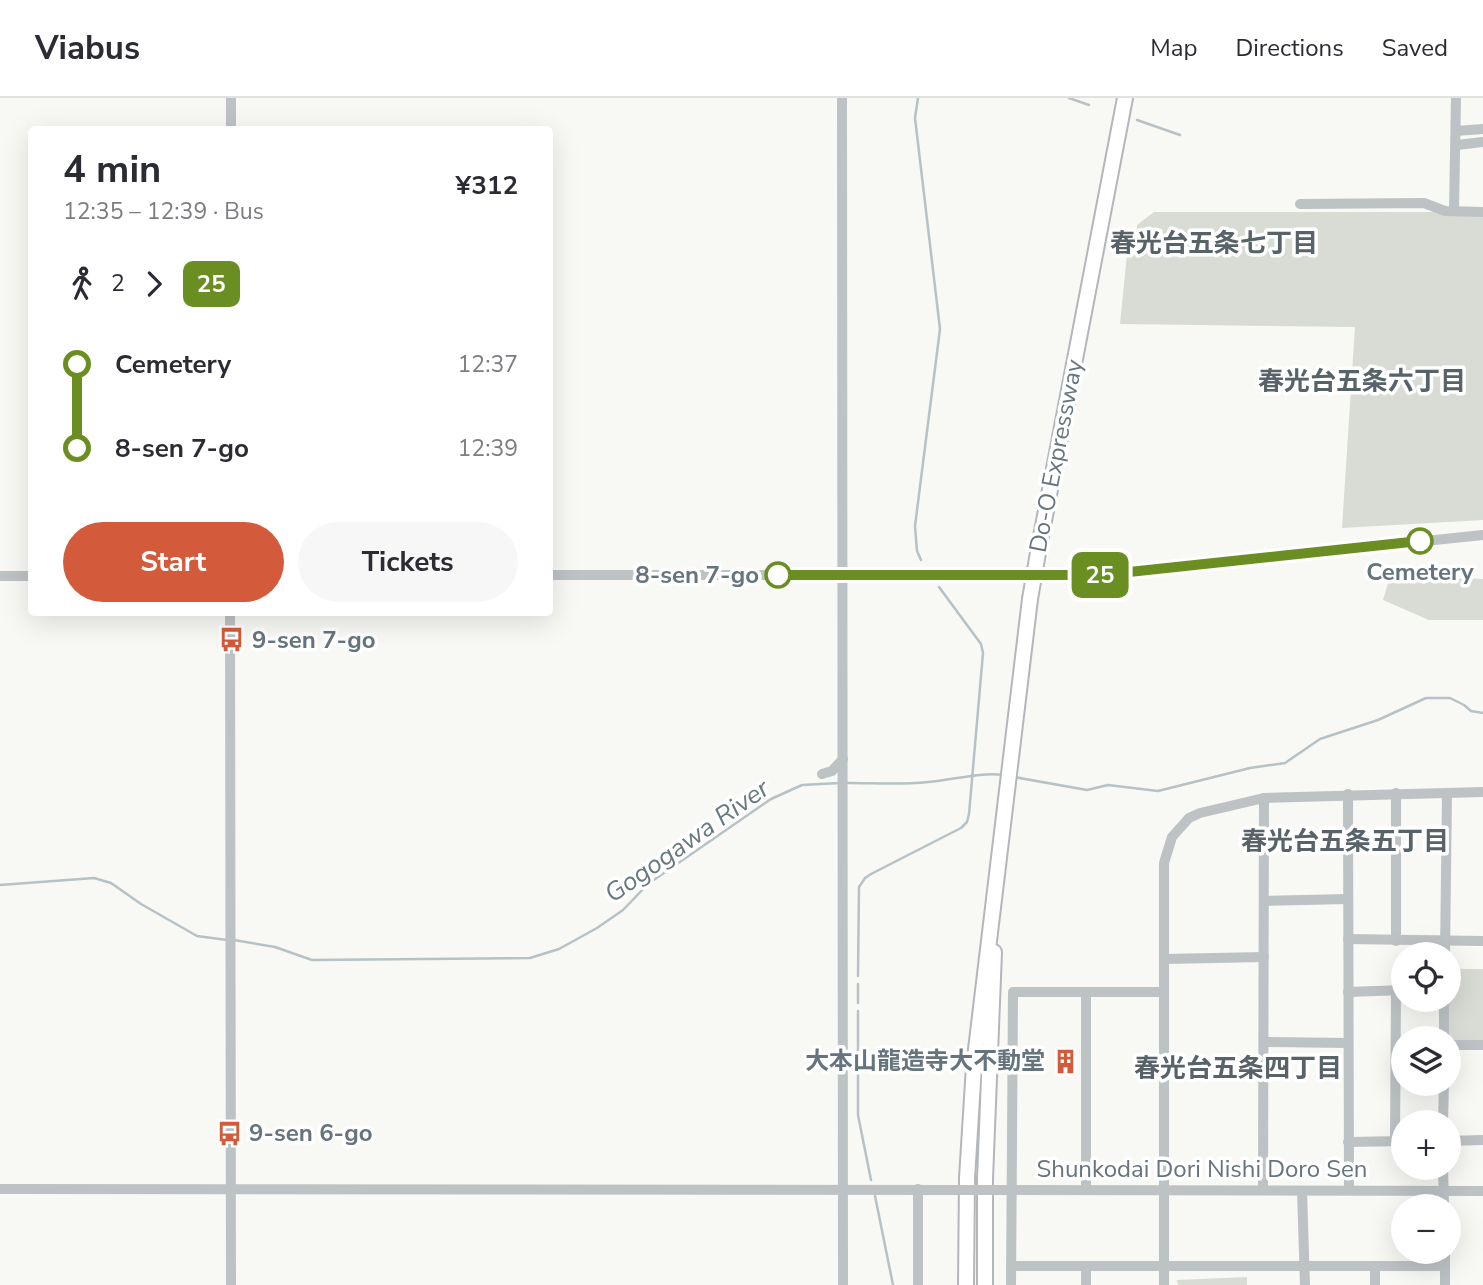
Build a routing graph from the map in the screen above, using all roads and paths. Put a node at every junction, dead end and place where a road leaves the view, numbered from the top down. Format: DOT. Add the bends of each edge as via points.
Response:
graph roads {
  1 [pos="231,98"];
  2 [pos="842,98"];
  3 [pos="1125,98"];
  4 [pos="1456,98"];
  5 [pos="231,126"];
  6 [pos="1483,129"];
  7 [pos="1456,131"];
  8 [pos="1483,142"];
  9 [pos="1457,145"];
  10 [pos="1300,204"];
  11 [pos="1454,211"];
  12 [pos="1483,212"];
  13 [pos="1483,535"];
  14 [pos="553,575"];
  15 [pos="842,575"];
  16 [pos="0,576"];
  17 [pos="28,576"];
  18 [pos="230,616"];
  19 [pos="843,759"];
  20 [pos="822,774"];
  21 [pos="1483,792"];
  22 [pos="1396,793"];
  23 [pos="1447,793"];
  24 [pos="1348,794"];
  25 [pos="1264,798"];
  26 [pos="998,859"];
  27 [pos="1348,899"];
  28 [pos="1264,901"];
  29 [pos="1348,939"];
  30 [pos="1396,941"];
  31 [pos="1445,941"];
  32 [pos="1483,941"];
  33 [pos="1264,957"];
  34 [pos="1164,959"];
  35 [pos="1391,990"];
  36 [pos="1164,992"];
  37 [pos="1348,992"];
  38 [pos="1086,993"];
  39 [pos="1400,1012"];
  40 [pos="1264,1042"];
  41 [pos="1348,1043"];
  42 [pos="1461,1045"];
  43 [pos="1483,1045"];
  44 [pos="1399,1110"];
  45 [pos="1483,1140"];
  46 [pos="1391,1141"];
  47 [pos="1461,1141"];
  48 [pos="1348,1142"];
  49 [pos="1444,1180"];
  50 [pos="843,1188"];
  51 [pos="0,1189"];
  52 [pos="230,1189"];
  53 [pos="918,1189"];
  54 [pos="1008,1190"];
  55 [pos="1086,1190"];
  56 [pos="1163,1190"];
  57 [pos="1263,1190"];
  58 [pos="1349,1190"];
  59 [pos="1302,1191"];
  60 [pos="1444,1191"];
  61 [pos="1483,1191"];
  62 [pos="1011,1266"];
  63 [pos="1305,1266"];
  64 [pos="1375,1266"];
  65 [pos="1445,1266"];
  66 [pos="1086,1267"];
  67 [pos="1164,1267"];
  68 [pos="231,1285"];
  69 [pos="843,1285"];
  70 [pos="918,1285"];
  71 [pos="966,1285"];
  72 [pos="985,1285"];
  73 [pos="1011,1285"];
  74 [pos="1086,1285"];
  75 [pos="1164,1285"];
  76 [pos="1305,1285"];
  77 [pos="1375,1285"];
  78 [pos="1445,1285"];
  1 -- 5 [label="street"];
  2 -- 15 [label="street"];
  3 -- 26 [label="highway, Do-O Expressway, bridge" via="1030,598"];
  4 -- 7 [label="street"];
  6 -- 7 [label="street"];
  7 -- 9 [label="street"];
  8 -- 9 [label="street"];
  9 -- 11 [label="street"];
  10 -- 11 [label="street" via="1423,203"];
  11 -- 12 [label="street"];
  13 -- 15 [label="street" via="1101,575"];
  14 -- 15 [label="street"];
  15 -- 19 [label="street"];
  16 -- 17 [label="street"];
  18 -- 52 [label="street"];
  19 -- 20 [label="street"];
  19 -- 50 [label="street"];
  21 -- 23 [label="street"];
  22 -- 23 [label="street"];
  22 -- 24 [label="street"];
  22 -- 30 [label="street"];
  23 -- 31 [label="street"];
  24 -- 25 [label="street"];
  24 -- 27 [label="street"];
  25 -- 28 [label="street"];
  25 -- 34 [label="street" via="1200,813 1172,837 1164,863"];
  26 -- 71 [label="highway, Do-O Expressway" via="974,1066"];
  26 -- 72 [label="highway, Do-O Expressway"];
  27 -- 28 [label="street"];
  27 -- 29 [label="street"];
  28 -- 33 [label="street"];
  29 -- 30 [label="street"];
  29 -- 37 [label="street"];
  30 -- 31 [label="street"];
  31 -- 32 [label="street"];
  33 -- 34 [label="street"];
  33 -- 40 [label="street"];
  34 -- 36 [label="street"];
  35 -- 37 [label="street"];
  36 -- 38 [label="street"];
  36 -- 56 [label="street"];
  37 -- 41 [label="street"];
  38 -- 54 [label="street" via="1013,992"];
  38 -- 55 [label="street"];
  39 -- 44 [label="street"];
  40 -- 41 [label="street"];
  40 -- 57 [label="street"];
  41 -- 48 [label="street"];
  42 -- 43 [label="street"];
  45 -- 47 [label="street"];
  46 -- 48 [label="street"];
  48 -- 58 [label="street"];
  49 -- 60 [label="street"];
  50 -- 52 [label="street, Shunkodai Dori Nishi Doro Sen"];
  50 -- 53 [label="street, Shunkodai Dori Nishi Doro Sen"];
  50 -- 69 [label="street"];
  51 -- 52 [label="street, Shunkodai Dori Nishi Doro Sen"];
  52 -- 68 [label="street"];
  53 -- 54 [label="street, Shunkodai Dori Nishi Doro Sen, bridge"];
  53 -- 70 [label="street"];
  54 -- 55 [label="street, Shunkodai Dori Nishi Doro Sen"];
  54 -- 62 [label="street"];
  55 -- 56 [label="street, Shunkodai Dori Nishi Doro Sen"];
  56 -- 57 [label="street, Shunkodai Dori Nishi Doro Sen"];
  56 -- 67 [label="street"];
  57 -- 59 [label="street, Shunkodai Dori Nishi Doro Sen"];
  58 -- 59 [label="street, Shunkodai Dori Nishi Doro Sen"];
  58 -- 60 [label="street, Shunkodai Dori Nishi Doro Sen"];
  59 -- 63 [label="street"];
  60 -- 61 [label="street, Shunkodai Dori Nishi Doro Sen"];
  62 -- 66 [label="street"];
  62 -- 73 [label="street"];
  63 -- 64 [label="street"];
  63 -- 67 [label="street"];
  63 -- 76 [label="street"];
  64 -- 65 [label="street"];
  64 -- 77 [label="street"];
  65 -- 78 [label="street"];
  66 -- 67 [label="street"];
  66 -- 74 [label="street"];
  67 -- 75 [label="street"];
}
